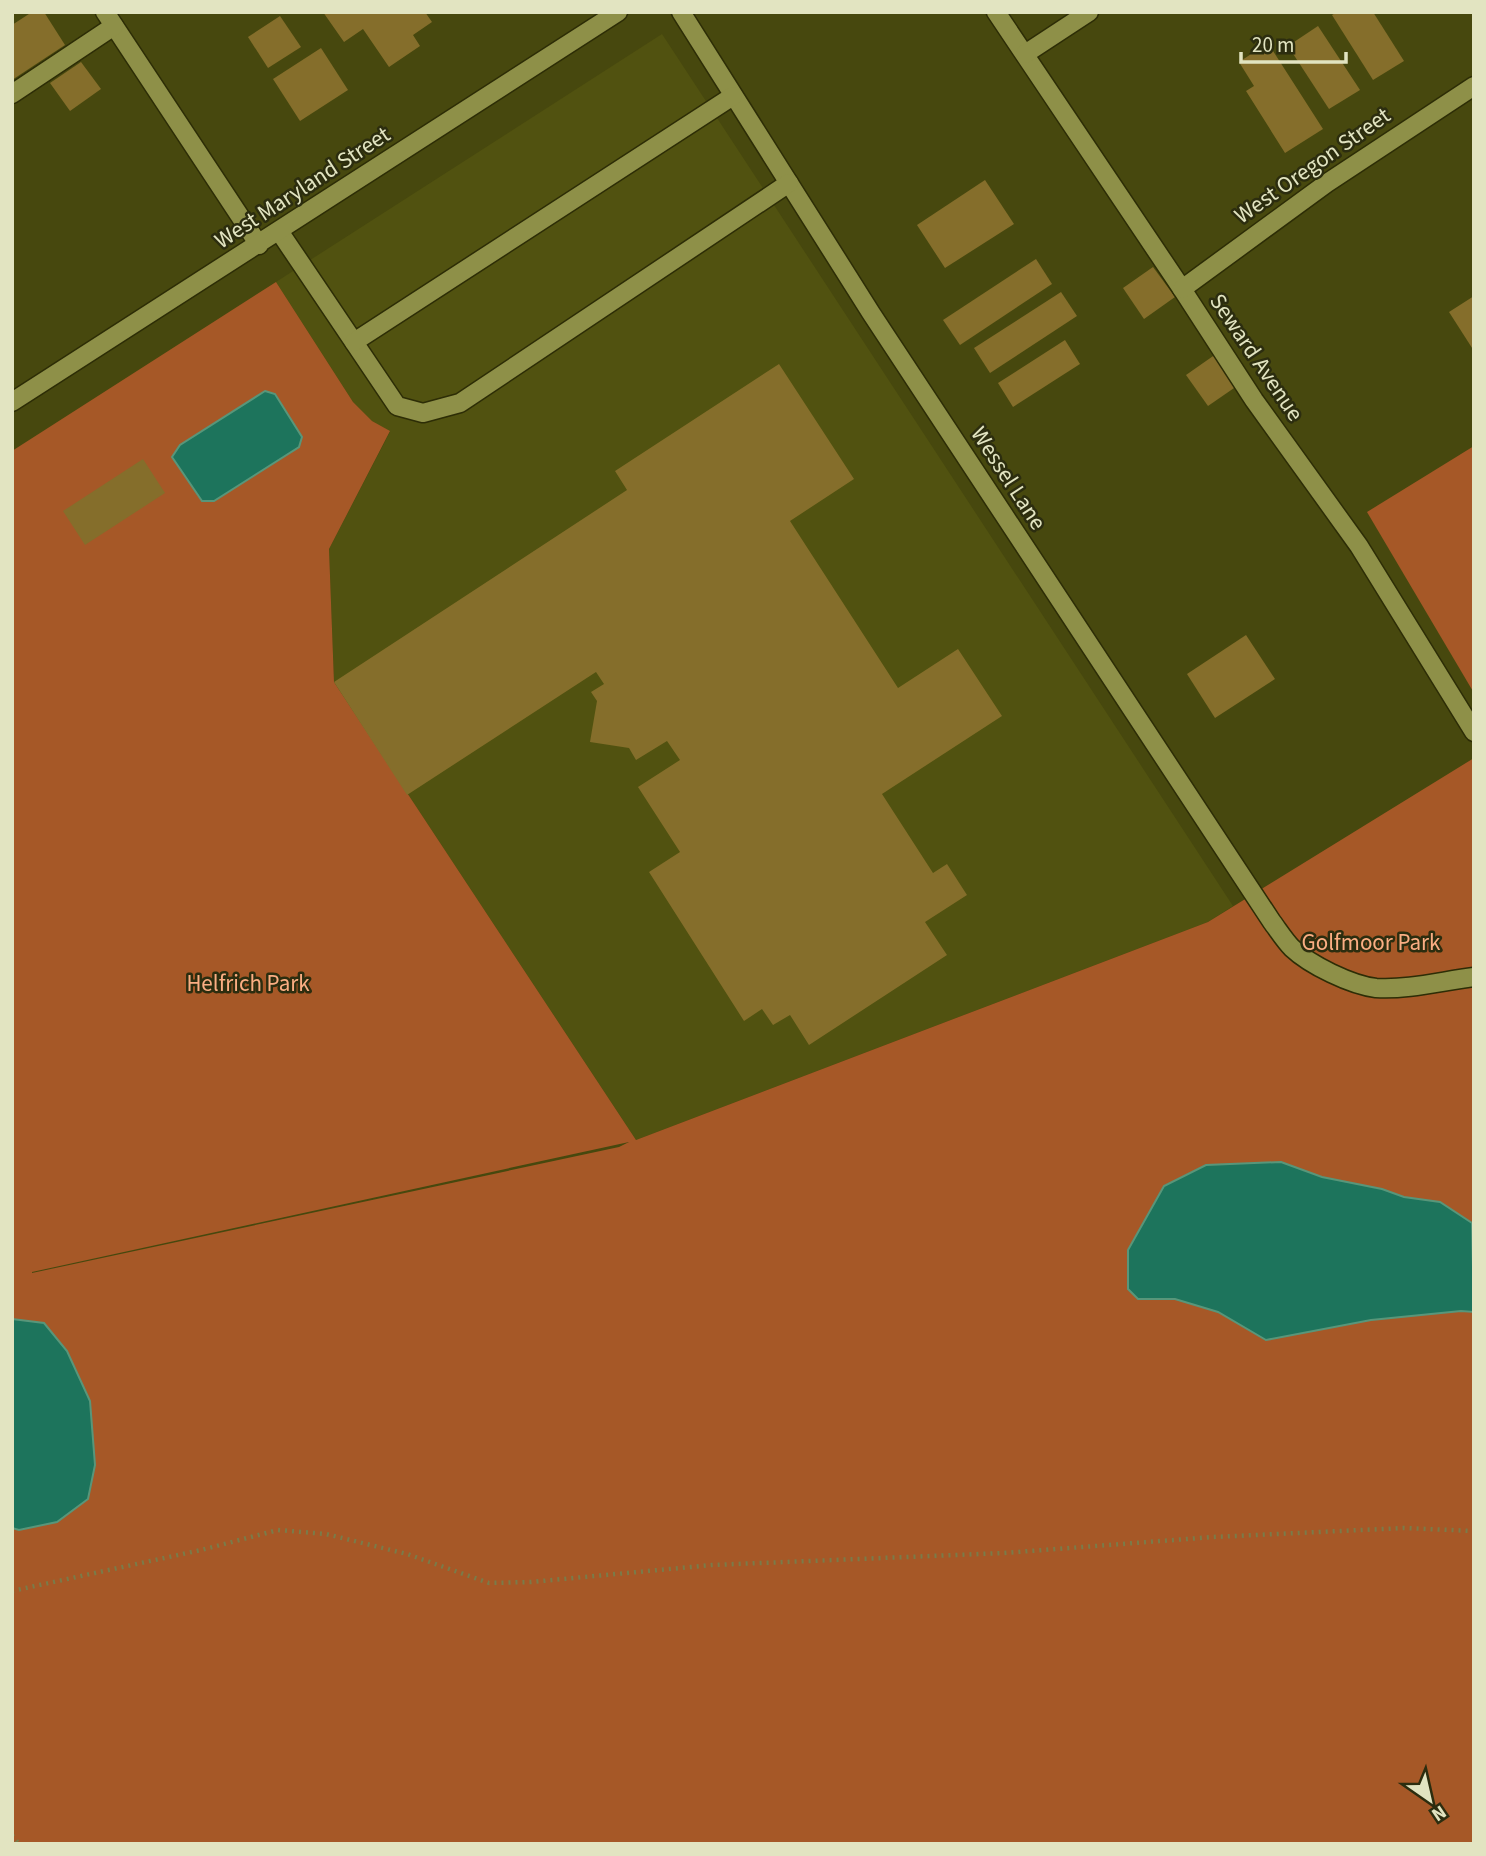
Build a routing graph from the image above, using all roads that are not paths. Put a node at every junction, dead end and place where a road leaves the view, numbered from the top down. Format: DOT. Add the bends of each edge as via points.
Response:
graph roads {
  1 [pos="618,12"];
  2 [pos="681,12"];
  3 [pos="996,12"];
  4 [pos="1089,12"];
  5 [pos="110,19"];
  6 [pos="1025,54"];
  7 [pos="1474,86"];
  8 [pos="12,94"];
  9 [pos="733,96"];
  10 [pos="789,183"];
  11 [pos="279,231"];
  12 [pos="259,245"];
  13 [pos="1182,289"];
  14 [pos="354,342"];
  15 [pos="12,402"];
  16 [pos="1474,732"];
  17 [pos="1474,977"];
  1 -- 11 [label="street, West Maryland Street"];
  2 -- 9 [label="street, Wessel Lane"];
  3 -- 6 [label="street, Seward Avenue"];
  4 -- 6 [label="street"];
  5 -- 8 [label="street"];
  5 -- 12 [label="street"];
  6 -- 13 [label="street, Seward Avenue"];
  7 -- 13 [label="street, West Oregon Street" via="1327,183"];
  9 -- 10 [label="street, Wessel Lane"];
  9 -- 14 [label="street"];
  10 -- 14 [label="street" via="460,402 423,412 397,406"];
  10 -- 17 [label="street, Wessel Lane" via="1292,948 1349,982 1374,988"];
  11 -- 12 [label="street, West Maryland Street"];
  11 -- 14 [label="street"];
  12 -- 15 [label="street, West Maryland Street"];
  13 -- 16 [label="street, Seward Avenue" via="1254,400 1359,545"];
}
